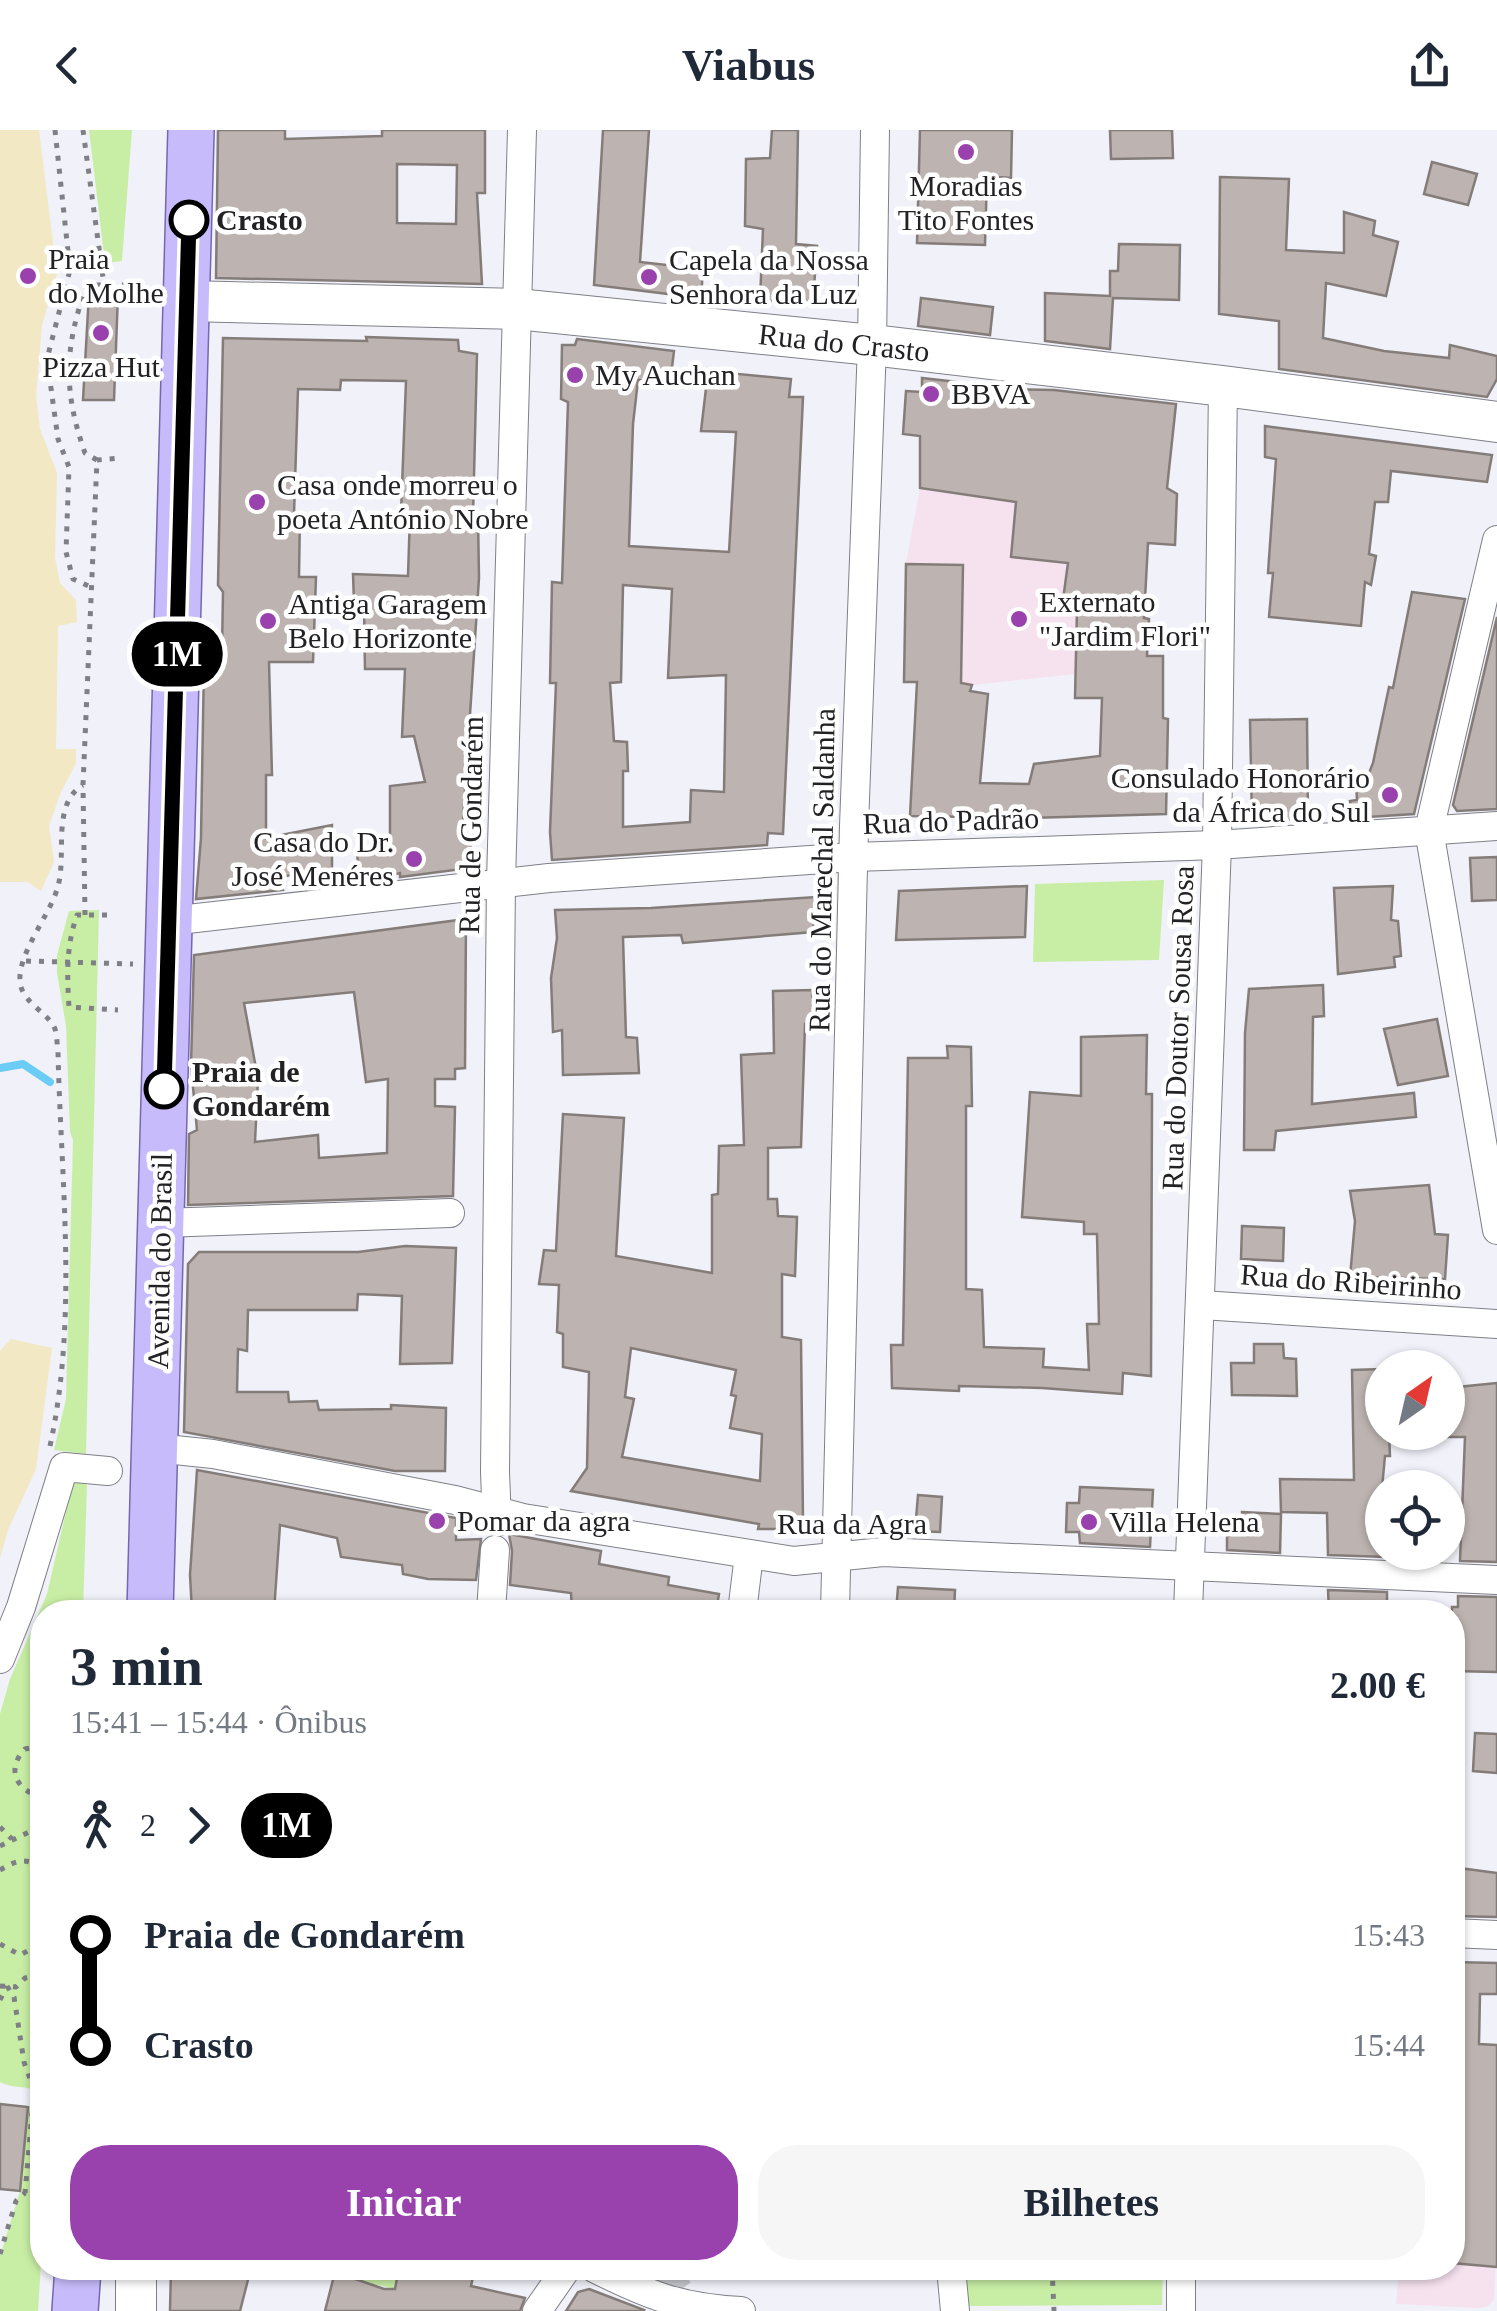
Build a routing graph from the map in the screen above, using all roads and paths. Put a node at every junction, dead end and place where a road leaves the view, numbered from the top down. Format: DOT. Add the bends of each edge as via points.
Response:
graph roads {
  1 [pos="55,130"];
  2 [pos="83,130"];
  3 [pos="191,130"];
  4 [pos="522,130"];
  5 [pos="875,130"];
  6 [pos="104,285"];
  7 [pos="126,285"];
  8 [pos="187,300"];
  9 [pos="517,309"];
  10 [pos="872,345"];
  11 [pos="1224,386"];
  12 [pos="1497,422"];
  13 [pos="122,458"];
  14 [pos="97,460"];
  15 [pos="1497,540"];
  16 [pos="92,588"];
  17 [pos="84,785"];
  18 [pos="1497,826"];
  19 [pos="1429,830"];
  20 [pos="1218,844"];
  21 [pos="854,857"];
  22 [pos="501,882"];
  23 [pos="85,915"];
  24 [pos="107,916"];
  25 [pos="170,921"];
  26 [pos="26,961"];
  27 [pos="67,962"];
  28 [pos="143,964"];
  29 [pos="118,1010"];
  30 [pos="450,1213"];
  31 [pos="162,1224"];
  32 [pos="1497,1230"];
  33 [pos="1201,1305"];
  34 [pos="1497,1324"];
  35 [pos="156,1448"];
  36 [pos="48,1450"];
  37 [pos="108,1471"];
  38 [pos="497,1516"];
  39 [pos="494,1553"];
  40 [pos="749,1555"];
  41 [pos="837,1559"];
  42 [pos="1188,1568"];
  43 [pos="1497,1580"];
  44 [pos="150,1600"];
  45 [pos="492,1600"];
  46 [pos="743,1600"];
  47 [pos="835,1600"];
  48 [pos="1188,1600"];
  49 [pos="0,1659"];
  50 [pos="30,1747"];
  51 [pos="30,1793"];
  52 [pos="0,1827"];
  53 [pos="30,1832"];
  54 [pos="14,1840"];
  55 [pos="0,1846"];
  56 [pos="30,1860"];
  57 [pos="0,1870"];
  58 [pos="1465,1934"];
  59 [pos="1497,1935"];
  60 [pos="0,1944"];
  61 [pos="30,1950"];
  62 [pos="30,1977"];
  63 [pos="3,1986"];
  64 [pos="0,2000"];
  65 [pos="30,2079"];
  66 [pos="30,2142"];
  67 [pos="26,2193"];
  68 [pos="30,2194"];
  69 [pos="0,2254"];
  70 [pos="77,2280"];
  71 [pos="136,2280"];
  72 [pos="559,2280"];
  73 [pos="614,2280"];
  74 [pos="952,2280"];
  75 [pos="1053,2280"];
  76 [pos="1181,2280"];
  77 [pos="651,2303"];
  78 [pos="76,2311"];
  79 [pos="136,2311"];
  80 [pos="537,2311"];
  81 [pos="741,2311"];
  82 [pos="955,2311"];
  83 [pos="1054,2311"];
  84 [pos="1181,2311"];
  1 -- 16 [label="path" via="70,270 48,373 58,438 70,467 66,552 73,579"];
  2 -- 6 [label="path"];
  3 -- 8 [label="main road, Avenida do Brasil"];
  4 -- 9 [label="street, Rua de Gondarém"];
  5 -- 10 [label="street, Rua do Marechal Saldanha"];
  6 -- 7 [label="path"];
  6 -- 14 [label="path" via="87,285 68,358 78,431 85,453"];
  8 -- 9 [label="street, Rua do Crasto"];
  8 -- 25 [label="main road, Avenida do Brasil"];
  9 -- 10 [label="street, Rua do Crasto"];
  9 -- 22 [label="street, Rua de Gondarém"];
  10 -- 11 [label="street, Rua do Crasto"];
  10 -- 21 [label="street, Rua do Marechal Saldanha"];
  11 -- 12 [label="street, Rua do Crasto"];
  11 -- 20 [label="street, Rua do Doutor Sousa Rosa"];
  13 -- 14 [label="path"];
  14 -- 16 [label="path"];
  15 -- 19 [label="street"];
  16 -- 17 [label="path"];
  17 -- 23 [label="path"];
  17 -- 26 [label="path" via="72,792 64,813 59,885 28,943"];
  18 -- 19 [label="street, Rua do Padrão"];
  19 -- 20 [label="street, Rua do Padrão"];
  19 -- 32 [label="street"];
  20 -- 21 [label="street, Rua do Padrão"];
  20 -- 33 [label="street, Rua do Doutor Sousa Rosa"];
  21 -- 22 [label="street, Rua do Padrão"];
  21 -- 41 [label="street, Rua do Marechal Saldanha"];
  22 -- 25 [label="street, Rua do Padrão"];
  22 -- 38 [label="street, Rua de Gondarém"];
  23 -- 24 [label="path"];
  23 -- 27 [label="path" via="77,915"];
  25 -- 31 [label="main road, Avenida do Brasil"];
  26 -- 27 [label="path"];
  26 -- 36 [label="path" via="22,988 54,1026 58,1052 65,1322 61,1395"];
  27 -- 28 [label="path"];
  27 -- 29 [label="path" via="69,1007"];
  30 -- 31 [label="street"];
  31 -- 35 [label="main road, Avenida do Brasil"];
  33 -- 34 [label="street, Rua do Ribeirinho"];
  33 -- 42 [label="street, Rua do Doutor Sousa Rosa"];
  35 -- 38 [label="street, Rua da Agra" via="213,1454"];
  35 -- 44 [label="main road, Avenida do Brasil"];
  37 -- 49 [label="street" via="64,1468"];
  38 -- 40 [label="street, Rua da Agra"];
  39 -- 45 [label="street"];
  40 -- 41 [label="street, Rua da Agra"];
  40 -- 46 [label="street"];
  41 -- 42 [label="street, Rua da Agra" via="883,1552"];
  41 -- 47 [label="street, Rua do Marechal Saldanha"];
  42 -- 43 [label="street, Rua da Agra"];
  42 -- 48 [label="street, Rua do Doutor Sousa Rosa"];
  50 -- 51 [label="path" via="14,1767 15,1779"];
  52 -- 54 [label="path"];
  53 -- 54 [label="path"];
  54 -- 55 [label="path"];
  56 -- 57 [label="path"];
  58 -- 59 [label="street"];
  60 -- 61 [label="path" via="20,1955"];
  62 -- 63 [label="path" via="16,1987"];
  63 -- 64 [label="path"];
  63 -- 65 [label="path" via="14,1997"];
  66 -- 67 [label="path"];
  67 -- 68 [label="path"];
  67 -- 69 [label="path" via="16,2201"];
  70 -- 78 [label="main road"];
  71 -- 79 [label="street"];
  72 -- 80 [label="street"];
  73 -- 77 [label="street"];
  74 -- 82 [label="street"];
  75 -- 83 [label="path"];
  76 -- 84 [label="street"];
  77 -- 81 [label="street"];
}
